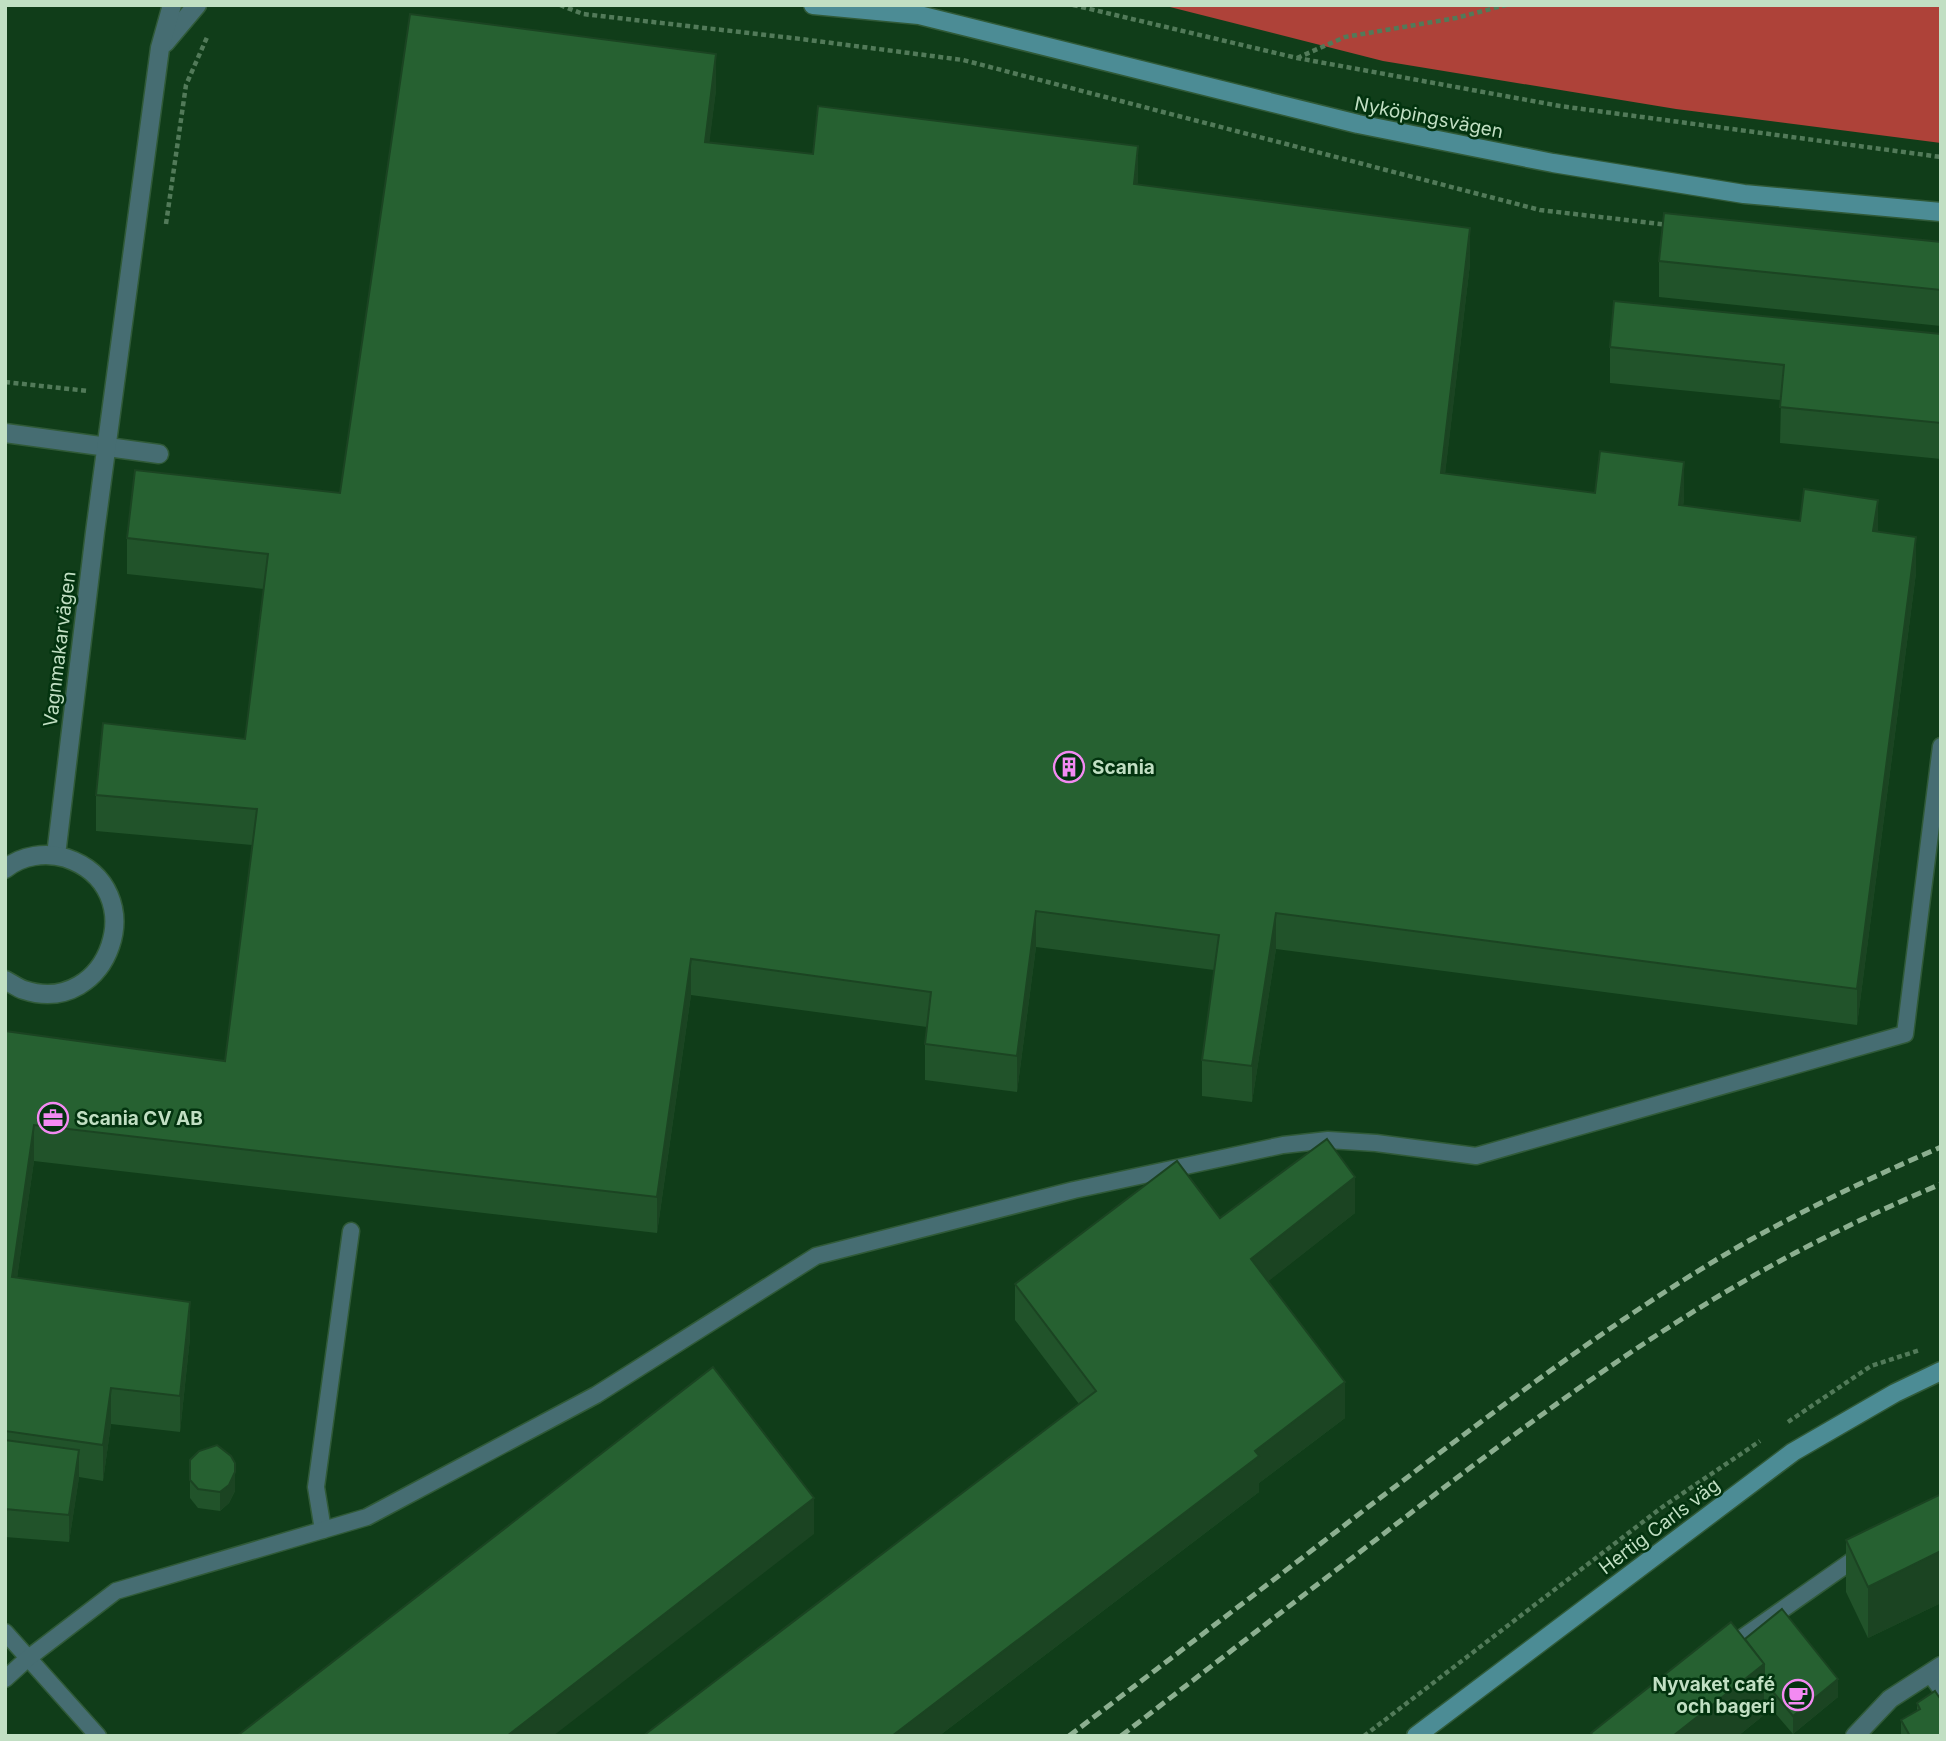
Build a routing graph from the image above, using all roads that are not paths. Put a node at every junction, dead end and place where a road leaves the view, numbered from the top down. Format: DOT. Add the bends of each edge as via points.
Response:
graph roads {
  1 [pos="172,5"];
  2 [pos="197,5"];
  3 [pos="813,5"];
  4 [pos="899,5"];
  5 [pos="919,15"];
  6 [pos="160,48"];
  7 [pos="1941,212"];
  8 [pos="5,433"];
  9 [pos="107,447"];
  10 [pos="159,454"];
  11 [pos="1941,746"];
  12 [pos="56,855"];
  13 [pos="5,869"];
  14 [pos="5,980"];
  15 [pos="351,1231"];
  16 [pos="1941,1371"];
  17 [pos="323,1530"];
  18 [pos="1880,1541"];
  19 [pos="5,1632"];
  20 [pos="27,1659"];
  21 [pos="1711,1660"];
  22 [pos="1935,1670"];
  23 [pos="5,1679"];
  24 [pos="1941,1689"];
  25 [pos="98,1736"];
  26 [pos="1416,1736"];
  27 [pos="1855,1736"];
  1 -- 6 [label="street, Vagnmakarvägen"];
  2 -- 6 [label="street"];
  3 -- 5 [label="main road, Nyköpingsvägen"];
  4 -- 5 [label="main road, Nyköpingsvägen"];
  5 -- 7 [label="main road, Nyköpingsvägen" via="1358,124 1553,163 1744,194"];
  6 -- 9 [label="street, Vagnmakarvägen"];
  8 -- 9 [label="street"];
  9 -- 10 [label="street"];
  9 -- 12 [label="street, Vagnmakarvägen"];
  11 -- 17 [label="lane" via="1905,1034 1476,1156 1328,1140 1283,1144 1074,1190 816,1256 596,1395 367,1517"];
  12 -- 13 [label="street" via="33,856"];
  12 -- 14 [label="street" via="78,862 96,876 109,895 115,917 114,940 105,961 89,978 69,989 47,993 24,990"];
  15 -- 17 [label="lane" via="316,1487"];
  16 -- 26 [label="main road, Hertig Carls väg" via="1793,1452"];
  17 -- 20 [label="lane" via="116,1591"];
  18 -- 21 [label="lane"];
  19 -- 20 [label="lane"];
  20 -- 23 [label="lane"];
  20 -- 25 [label="lane"];
  22 -- 24 [label="lane"];
  22 -- 27 [label="street" via="1891,1699"];
}
